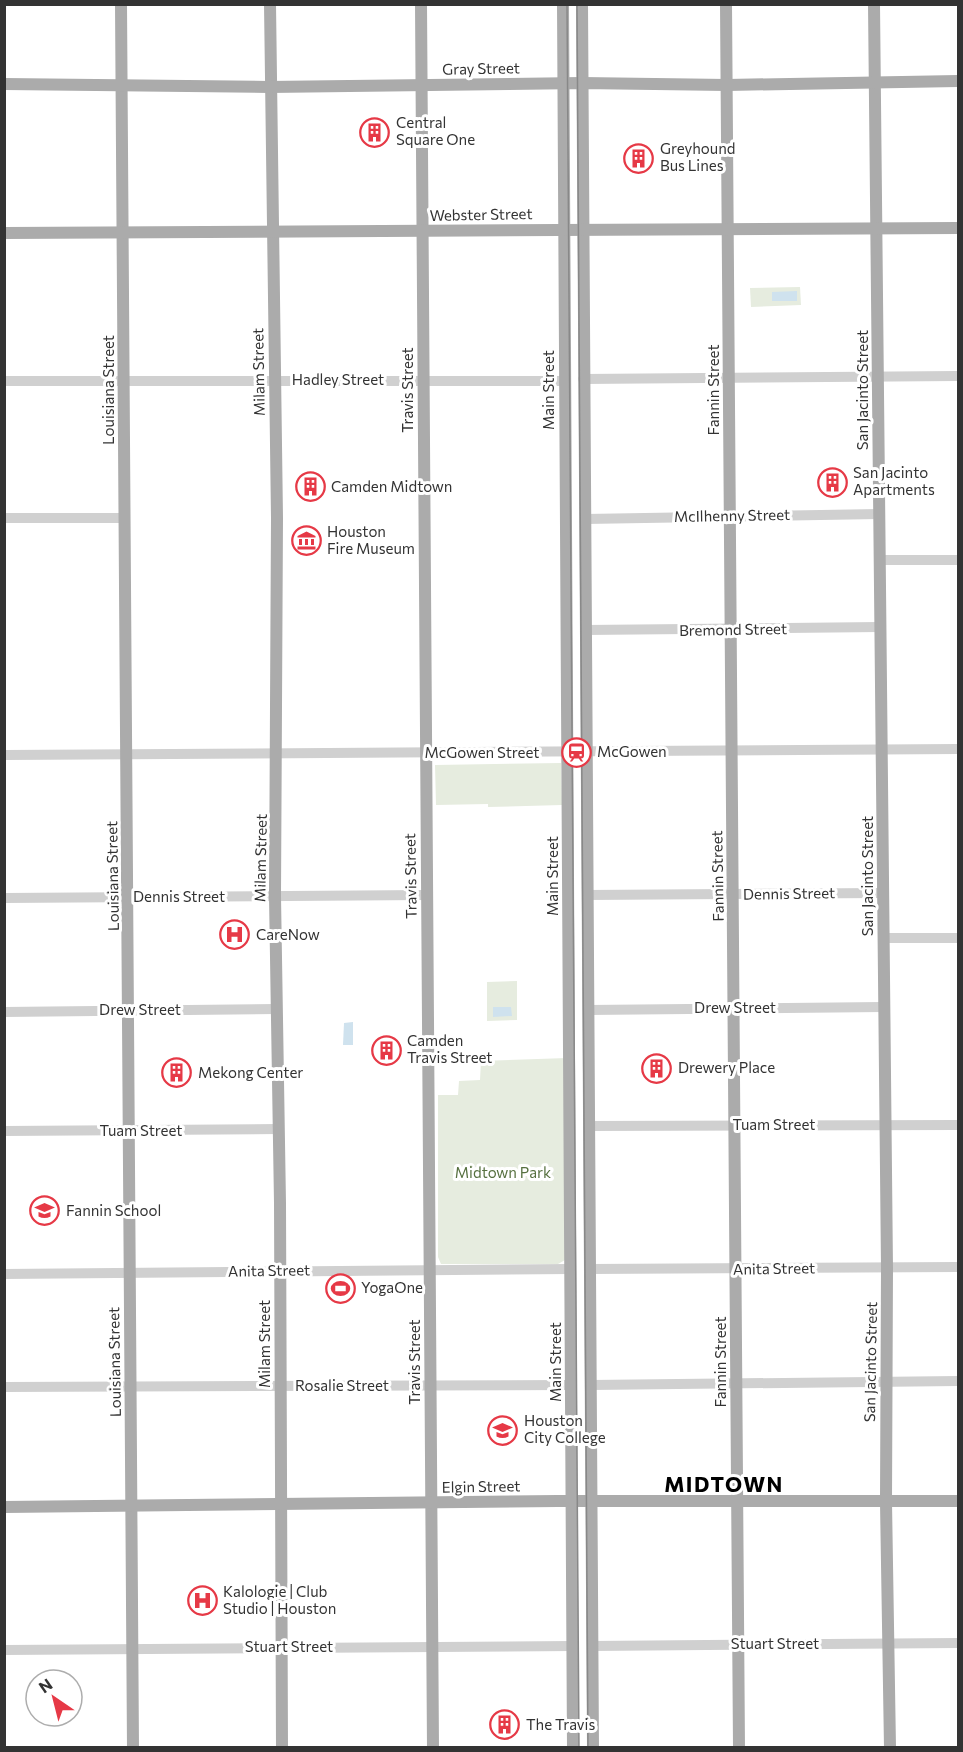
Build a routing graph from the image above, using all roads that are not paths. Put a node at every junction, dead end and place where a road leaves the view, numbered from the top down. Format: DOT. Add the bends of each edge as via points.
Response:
graph roads {
  1 [pos="121,4"];
  2 [pos="270,4"];
  3 [pos="421,4"];
  4 [pos="563,4"];
  5 [pos="582,4"];
  6 [pos="726,4"];
  7 [pos="874,4"];
  8 [pos="875,81"];
  9 [pos="958,81"];
  10 [pos="564,83"];
  11 [pos="582,83"];
  12 [pos="4,84"];
  13 [pos="122,84"];
  14 [pos="422,84"];
  15 [pos="727,85"];
  16 [pos="269,87"];
  17 [pos="958,228"];
  18 [pos="563,229"];
  19 [pos="583,229"];
  20 [pos="876,229"];
  21 [pos="728,230"];
  22 [pos="421,231"];
  23 [pos="123,232"];
  24 [pos="272,232"];
  25 [pos="4,233"];
  26 [pos="878,376"];
  27 [pos="958,376"];
  28 [pos="729,378"];
  29 [pos="274,379"];
  30 [pos="583,379"];
  31 [pos="124,380"];
  32 [pos="423,380"];
  33 [pos="4,381"];
  34 [pos="563,381"];
  35 [pos="879,514"];
  36 [pos="729,516"];
  37 [pos="4,518"];
  38 [pos="124,518"];
  39 [pos="585,519"];
  40 [pos="880,560"];
  41 [pos="958,560"];
  42 [pos="880,627"];
  43 [pos="585,630"];
  44 [pos="729,630"];
  45 [pos="958,749"];
  46 [pos="882,750"];
  47 [pos="731,751"];
  48 [pos="567,752"];
  49 [pos="586,752"];
  50 [pos="425,753"];
  51 [pos="276,754"];
  52 [pos="4,755"];
  53 [pos="126,755"];
  54 [pos="883,893"];
  55 [pos="426,895"];
  56 [pos="587,895"];
  57 [pos="734,895"];
  58 [pos="275,896"];
  59 [pos="129,897"];
  60 [pos="4,898"];
  61 [pos="883,938"];
  62 [pos="958,938"];
  63 [pos="734,1007"];
  64 [pos="883,1007"];
  65 [pos="276,1009"];
  66 [pos="128,1010"];
  67 [pos="588,1010"];
  68 [pos="4,1012"];
  69 [pos="885,1125"];
  70 [pos="958,1125"];
  71 [pos="589,1126"];
  72 [pos="734,1126"];
  73 [pos="278,1129"];
  74 [pos="4,1131"];
  75 [pos="129,1131"];
  76 [pos="887,1268"];
  77 [pos="958,1268"];
  78 [pos="570,1269"];
  79 [pos="590,1269"];
  80 [pos="737,1269"];
  81 [pos="430,1270"];
  82 [pos="279,1271"];
  83 [pos="129,1272"];
  84 [pos="4,1274"];
  85 [pos="958,1381"];
  86 [pos="885,1382"];
  87 [pos="571,1385"];
  88 [pos="591,1385"];
  89 [pos="736,1385"];
  90 [pos="280,1386"];
  91 [pos="430,1386"];
  92 [pos="4,1387"];
  93 [pos="131,1387"];
  94 [pos="572,1501"];
  95 [pos="591,1501"];
  96 [pos="958,1501"];
  97 [pos="738,1502"];
  98 [pos="886,1502"];
  99 [pos="430,1503"];
  100 [pos="281,1504"];
  101 [pos="130,1506"];
  102 [pos="4,1507"];
  103 [pos="890,1643"];
  104 [pos="958,1643"];
  105 [pos="740,1644"];
  106 [pos="573,1646"];
  107 [pos="592,1646"];
  108 [pos="282,1647"];
  109 [pos="432,1647"];
  110 [pos="133,1649"];
  111 [pos="4,1650"];
  112 [pos="133,1748"];
  113 [pos="282,1748"];
  114 [pos="433,1748"];
  115 [pos="573,1748"];
  116 [pos="593,1748"];
  117 [pos="739,1748"];
  118 [pos="890,1748"];
  1 -- 13 [label="main road, Louisiana Street"];
  2 -- 16 [label="main road, Milam Street"];
  3 -- 14 [label="main road, Travis Street"];
  4 -- 10 [label="main road, Main Street"];
  5 -- 11 [label="main road"];
  6 -- 15 [label="main road, Fannin Street"];
  7 -- 8 [label="main road, San Jacinto Street"];
  8 -- 9 [label="main road, Gray Street"];
  8 -- 15 [label="main road, Gray Street"];
  8 -- 20 [label="main road, San Jacinto Street"];
  10 -- 11 [label="main road, Gray Street"];
  10 -- 14 [label="main road, Gray Street"];
  10 -- 18 [label="main road, Main Street"];
  11 -- 15 [label="main road, Gray Street"];
  11 -- 19 [label="main road"];
  12 -- 13 [label="main road, Gray Street"];
  13 -- 16 [label="main road, Gray Street"];
  13 -- 23 [label="main road, Louisiana Street"];
  14 -- 16 [label="main road, Gray Street"];
  14 -- 22 [label="main road, Travis Street"];
  15 -- 21 [label="main road, Fannin Street"];
  16 -- 24 [label="main road, Milam Street"];
  17 -- 20 [label="main road, Webster Street"];
  18 -- 19 [label="main road, Webster Street"];
  18 -- 22 [label="main road, Webster Street"];
  18 -- 34 [label="main road, Main Street"];
  19 -- 21 [label="main road, Webster Street"];
  19 -- 30 [label="main road"];
  20 -- 21 [label="main road, Webster Street"];
  20 -- 26 [label="main road, San Jacinto Street"];
  21 -- 28 [label="main road, Fannin Street"];
  22 -- 24 [label="main road, Webster Street"];
  22 -- 32 [label="main road, Travis Street"];
  23 -- 24 [label="main road, Webster Street"];
  23 -- 25 [label="main road, Webster Street"];
  23 -- 31 [label="main road, Louisiana Street"];
  24 -- 29 [label="main road, Milam Street"];
  26 -- 27 [label="street"];
  26 -- 28 [label="street"];
  26 -- 35 [label="main road, San Jacinto Street"];
  28 -- 30 [label="street"];
  28 -- 36 [label="main road, Fannin Street"];
  29 -- 31 [label="street, Hadley Street"];
  29 -- 32 [label="street, Hadley Street"];
  29 -- 51 [label="main road, Milam Street"];
  30 -- 39 [label="main road"];
  31 -- 33 [label="street, Hadley Street"];
  31 -- 38 [label="main road, Louisiana Street"];
  32 -- 34 [label="street, Hadley Street"];
  32 -- 50 [label="main road, Travis Street"];
  34 -- 48 [label="main road, Main Street"];
  35 -- 36 [label="street, McIlhenny Street"];
  35 -- 40 [label="main road, San Jacinto Street"];
  36 -- 39 [label="street, McIlhenny Street"];
  36 -- 44 [label="main road, Fannin Street"];
  37 -- 38 [label="street"];
  38 -- 53 [label="main road, Louisiana Street"];
  39 -- 43 [label="main road"];
  40 -- 41 [label="street"];
  40 -- 42 [label="main road, San Jacinto Street"];
  42 -- 44 [label="street, Bremond Street"];
  42 -- 46 [label="main road, San Jacinto Street"];
  43 -- 44 [label="street, Bremond Street"];
  43 -- 49 [label="main road"];
  44 -- 47 [label="main road, Fannin Street"];
  45 -- 46 [label="street, McGowen Street"];
  46 -- 47 [label="street, McGowen Street"];
  46 -- 54 [label="main road, San Jacinto Street"];
  47 -- 49 [label="street, McGowen Street"];
  47 -- 57 [label="main road, Fannin Street"];
  48 -- 49 [label="street, McGowen Street"];
  48 -- 50 [label="street, McGowen Street"];
  48 -- 78 [label="main road, Main Street"];
  49 -- 56 [label="main road"];
  50 -- 51 [label="street, McGowen Street"];
  50 -- 55 [label="main road, Travis Street"];
  51 -- 53 [label="street, McGowen Street"];
  51 -- 58 [label="main road, Milam Street"];
  52 -- 53 [label="street, McGowen Street"];
  53 -- 59 [label="main road, Louisiana Street"];
  54 -- 57 [label="street, Dennis Street"];
  54 -- 61 [label="main road, San Jacinto Street"];
  55 -- 58 [label="street, Dennis Street"];
  55 -- 81 [label="main road, Travis Street"];
  56 -- 57 [label="street, Dennis Street"];
  56 -- 67 [label="main road"];
  57 -- 63 [label="main road, Fannin Street"];
  58 -- 59 [label="street, Dennis Street"];
  58 -- 65 [label="main road, Milam Street"];
  59 -- 60 [label="street, Dennis Street"];
  59 -- 66 [label="main road, Louisiana Street"];
  61 -- 62 [label="street"];
  61 -- 64 [label="main road, San Jacinto Street"];
  63 -- 64 [label="street, Drew Street"];
  63 -- 67 [label="street, Drew Street"];
  63 -- 72 [label="main road, Fannin Street"];
  64 -- 69 [label="main road, San Jacinto Street"];
  65 -- 66 [label="street, Drew Street"];
  65 -- 73 [label="main road, Milam Street"];
  66 -- 68 [label="street, Drew Street"];
  66 -- 75 [label="main road, Louisiana Street"];
  67 -- 71 [label="main road"];
  69 -- 70 [label="street, Tuam Street"];
  69 -- 72 [label="street, Tuam Street"];
  69 -- 76 [label="main road, San Jacinto Street"];
  71 -- 72 [label="street, Tuam Street"];
  71 -- 79 [label="main road"];
  72 -- 80 [label="main road, Fannin Street"];
  73 -- 75 [label="street, Tuam Street"];
  73 -- 82 [label="main road, Milam Street"];
  74 -- 75 [label="street, Tuam Street"];
  75 -- 83 [label="main road, Louisiana Street"];
  76 -- 77 [label="street, Anita Street"];
  76 -- 80 [label="street, Anita Street"];
  76 -- 86 [label="main road, San Jacinto Street"];
  78 -- 81 [label="street, Anita Street"];
  78 -- 87 [label="main road, Main Street"];
  79 -- 80 [label="street, Anita Street"];
  79 -- 88 [label="main road"];
  80 -- 89 [label="main road, Fannin Street"];
  81 -- 82 [label="street, Anita Street"];
  81 -- 91 [label="main road, Travis Street"];
  82 -- 83 [label="street, Anita Street"];
  82 -- 90 [label="main road, Milam Street"];
  83 -- 84 [label="street, Anita Street"];
  83 -- 93 [label="main road, Louisiana Street"];
  85 -- 86 [label="street"];
  86 -- 89 [label="street"];
  86 -- 98 [label="main road, San Jacinto Street"];
  87 -- 91 [label="street, Rosalie Street"];
  87 -- 94 [label="main road, Main Street"];
  88 -- 89 [label="street"];
  88 -- 95 [label="main road"];
  89 -- 97 [label="main road, Fannin Street"];
  90 -- 91 [label="street, Rosalie Street"];
  90 -- 93 [label="street, Rosalie Street"];
  90 -- 100 [label="main road, Milam Street"];
  91 -- 99 [label="main road, Travis Street"];
  92 -- 93 [label="street, Rosalie Street"];
  93 -- 101 [label="main road, Louisiana Street"];
  94 -- 95 [label="main road, Elgin Street"];
  94 -- 99 [label="main road, Elgin Street"];
  94 -- 106 [label="main road, Main Street"];
  95 -- 97 [label="main road, Elgin Street"];
  95 -- 107 [label="main road"];
  96 -- 98 [label="main road, Elgin Street"];
  97 -- 98 [label="main road, Elgin Street"];
  97 -- 105 [label="main road, Fannin Street"];
  98 -- 103 [label="main road, San Jacinto Street"];
  99 -- 100 [label="main road, Elgin Street"];
  99 -- 109 [label="main road, Travis Street"];
  100 -- 101 [label="main road, Elgin Street"];
  100 -- 108 [label="main road, Milam Street"];
  101 -- 102 [label="main road, Elgin Street"];
  101 -- 110 [label="main road, Louisiana Street"];
  103 -- 104 [label="street, Stuart Street"];
  103 -- 105 [label="street, Stuart Street"];
  103 -- 118 [label="main road, San Jacinto Street"];
  105 -- 107 [label="street, Stuart Street"];
  105 -- 117 [label="main road, Fannin Street"];
  106 -- 109 [label="street, Stuart Street"];
  106 -- 115 [label="main road, Main Street"];
  107 -- 116 [label="main road"];
  108 -- 109 [label="street, Stuart Street"];
  108 -- 110 [label="street, Stuart Street"];
  108 -- 113 [label="main road, Milam Street"];
  109 -- 114 [label="main road, Travis Street"];
  110 -- 111 [label="street, Stuart Street"];
  110 -- 112 [label="main road, Louisiana Street"];
}
